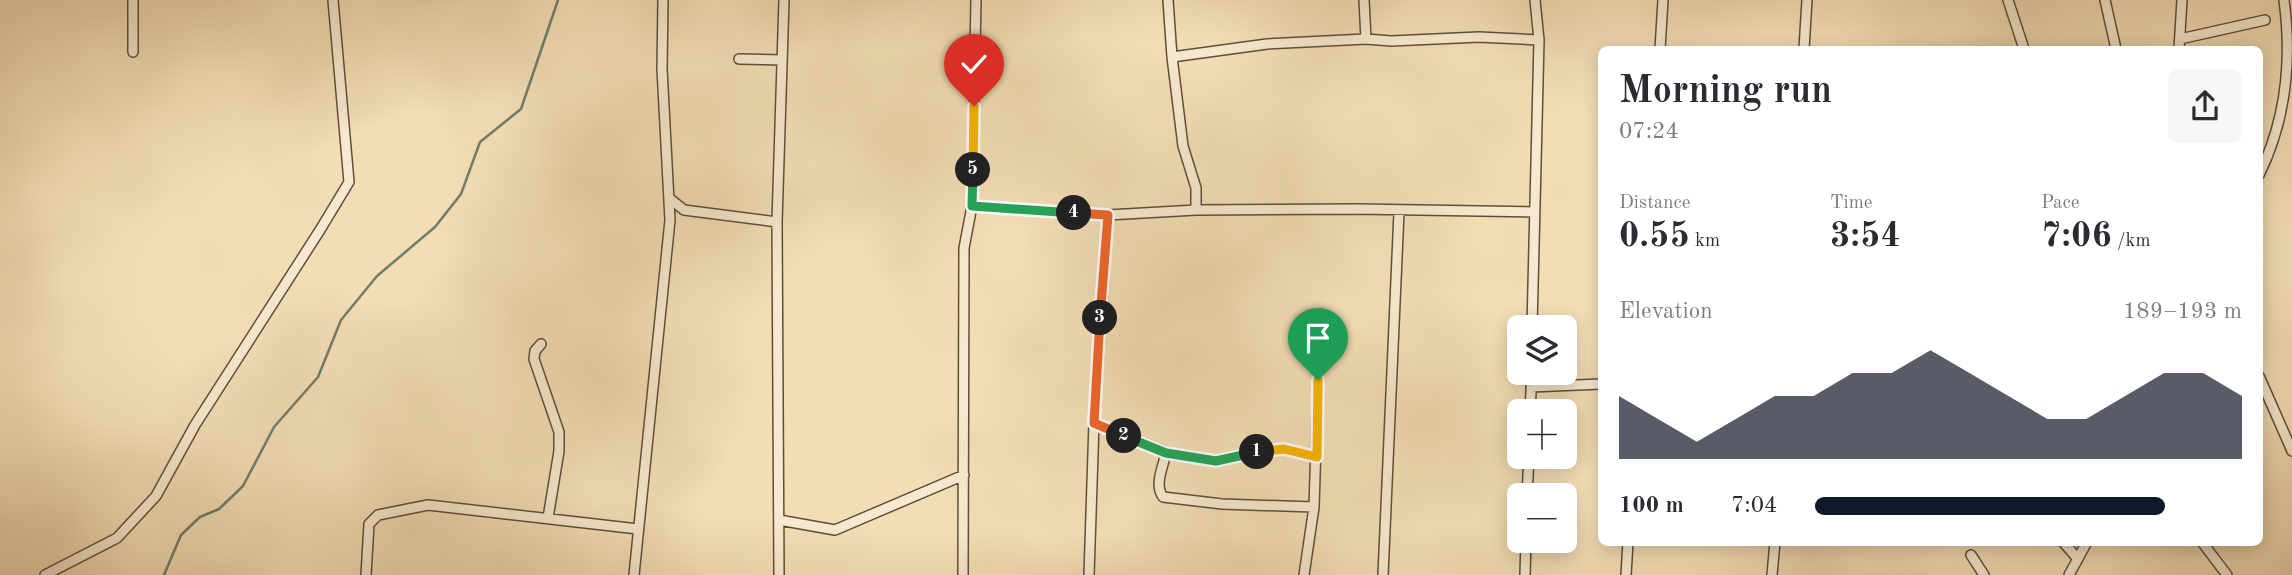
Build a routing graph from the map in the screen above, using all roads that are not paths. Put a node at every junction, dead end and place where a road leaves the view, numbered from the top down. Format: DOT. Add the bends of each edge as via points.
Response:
graph roads {
  1 [pos="133,0"];
  2 [pos="333,0"];
  3 [pos="663,0"];
  4 [pos="784,0"];
  5 [pos="976,0"];
  6 [pos="1168,0"];
  7 [pos="1364,0"];
  8 [pos="1535,0"];
  9 [pos="1663,0"];
  10 [pos="1807,0"];
  11 [pos="2008,0"];
  12 [pos="2105,0"];
  13 [pos="2182,0"];
  14 [pos="2284,0"];
  15 [pos="2265,20"];
  16 [pos="1366,39"];
  17 [pos="1539,40"];
  18 [pos="2179,44"];
  19 [pos="1660,46"];
  20 [pos="1804,46"];
  21 [pos="2023,46"];
  22 [pos="2115,46"];
  23 [pos="133,52"];
  24 [pos="1172,57"];
  25 [pos="739,59"];
  26 [pos="782,60"];
  27 [pos="2263,166"];
  28 [pos="669,198"];
  29 [pos="972,206"];
  30 [pos="684,210"];
  31 [pos="1196,210"];
  32 [pos="1399,212"];
  33 [pos="1534,212"];
  34 [pos="1108,215"];
  35 [pos="670,220"];
  36 [pos="777,222"];
  37 [pos="1532,315"];
  38 [pos="541,344"];
  39 [pos="1318,380"];
  40 [pos="1598,384"];
  41 [pos="2263,385"];
  42 [pos="1531,387"];
  43 [pos="1531,399"];
  44 [pos="1094,423"];
  45 [pos="2292,451"];
  46 [pos="1166,453"];
  47 [pos="1317,457"];
  48 [pos="964,475"];
  49 [pos="1314,507"];
  50 [pos="548,518"];
  51 [pos="779,520"];
  52 [pos="638,529"];
  53 [pos="1628,546"];
  54 [pos="1774,546"];
  55 [pos="2067,546"];
  56 [pos="2085,546"];
  57 [pos="2205,546"];
  58 [pos="1526,553"];
  59 [pos="1971,555"];
  60 [pos="2078,559"];
  61 [pos="2070,574"];
  62 [pos="45,575"];
  63 [pos="366,575"];
  64 [pos="634,575"];
  65 [pos="779,575"];
  66 [pos="963,575"];
  67 [pos="1089,575"];
  68 [pos="1304,575"];
  69 [pos="1383,575"];
  70 [pos="1525,575"];
  71 [pos="1626,575"];
  72 [pos="1772,575"];
  73 [pos="1984,575"];
  74 [pos="2227,575"];
  1 -- 23 [label="street"];
  2 -- 62 [label="street" via="349,182 195,425 156,496 117,538"];
  3 -- 28 [label="street"];
  4 -- 26 [label="street"];
  5 -- 29 [label="street"];
  6 -- 24 [label="street"];
  7 -- 16 [label="street"];
  8 -- 17 [label="street"];
  9 -- 19 [label="street"];
  10 -- 20 [label="street"];
  11 -- 21 [label="street"];
  12 -- 22 [label="street"];
  13 -- 18 [label="street"];
  14 -- 27 [label="street" via="2288,79 2272,149"];
  15 -- 18 [label="street"];
  16 -- 17 [label="street"];
  16 -- 24 [label="street" via="1267,44"];
  17 -- 33 [label="street"];
  24 -- 31 [label="street"];
  25 -- 26 [label="street"];
  26 -- 36 [label="street"];
  28 -- 30 [label="street"];
  28 -- 35 [label="street"];
  29 -- 34 [label="street"];
  29 -- 48 [label="street" via="964,248"];
  30 -- 35 [label="street"];
  30 -- 36 [label="street"];
  31 -- 32 [label="street"];
  31 -- 34 [label="street"];
  32 -- 33 [label="street"];
  32 -- 69 [label="street"];
  33 -- 37 [label="street"];
  34 -- 44 [label="street"];
  35 -- 52 [label="street"];
  36 -- 51 [label="street"];
  38 -- 50 [label="street" via="534,359 559,432"];
  39 -- 47 [label="street"];
  40 -- 42 [label="street"];
  41 -- 45 [label="street"];
  42 -- 43 [label="street"];
  44 -- 46 [label="street"];
  44 -- 67 [label="street"];
  46 -- 47 [label="street" via="1216,461 1284,449"];
  46 -- 49 [label="street" via="1158,485 1163,497"];
  47 -- 49 [label="street"];
  48 -- 51 [label="street" via="835,530"];
  48 -- 66 [label="street"];
  49 -- 68 [label="street"];
  50 -- 52 [label="street"];
  50 -- 63 [label="street" via="428,505 378,515 369,524"];
  51 -- 65 [label="street"];
  52 -- 64 [label="street"];
  53 -- 71 [label="street"];
  54 -- 72 [label="street"];
  55 -- 60 [label="street"];
  56 -- 60 [label="street"];
  57 -- 74 [label="street"];
  58 -- 70 [label="street"];
  59 -- 73 [label="street"];
  60 -- 61 [label="street"];
}
